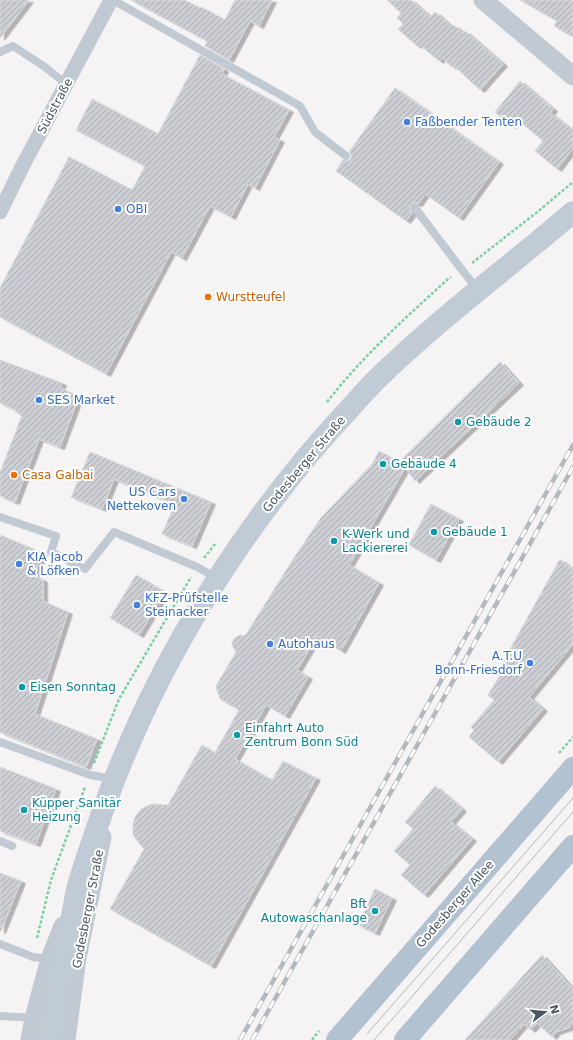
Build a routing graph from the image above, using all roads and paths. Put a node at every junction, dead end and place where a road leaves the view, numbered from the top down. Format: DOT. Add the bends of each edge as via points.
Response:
graph roads {
  1 [pos="112,0"];
  2 [pos="483,0"];
  3 [pos="0,52"];
  4 [pos="573,76"];
  5 [pos="66,84"];
  6 [pos="346,156"];
  7 [pos="415,208"];
  8 [pos="0,212"];
  9 [pos="573,212"];
  10 [pos="479,290"];
  11 [pos="0,517"];
  12 [pos="217,578"];
  13 [pos="0,742"];
  14 [pos="573,768"];
  15 [pos="114,779"];
  16 [pos="0,841"];
  17 [pos="12,846"];
  18 [pos="573,846"];
  19 [pos="78,885"];
  20 [pos="0,944"];
  21 [pos="50,959"];
  22 [pos="0,1016"];
  23 [pos="34,1018"];
  24 [pos="30,1040"];
  25 [pos="49,1040"];
  26 [pos="66,1040"];
  27 [pos="337,1040"];
  28 [pos="405,1040"];
  1 -- 5 [label="street, Südstraße"];
  1 -- 6 [label="lane" via="300,106 315,132"];
  2 -- 4 [label="street"];
  3 -- 5 [label="lane" via="13,46"];
  5 -- 8 [label="street, Südstraße"];
  7 -- 10 [label="lane"];
  9 -- 10 [label="main road, Godesberger Straße"];
  10 -- 12 [label="main road, Godesberger Straße" via="375,380 333,426 250,530"];
  11 -- 12 [label="lane" via="56,536 51,552 86,569 114,532"];
  12 -- 15 [label="main road, Godesberger Straße" via="157,684"];
  13 -- 15 [label="lane" via="90,775"];
  14 -- 27 [label="main road, Godesberger Allee"];
  15 -- 19 [label="main road, Godesberger Straße"];
  15 -- 26 [label="street, Godesberger Straße" via="77,958"];
  16 -- 17 [label="lane"];
  18 -- 28 [label="main road"];
  19 -- 21 [label="street, Godesberger Straße"];
  19 -- 25 [label="main road, Godesberger Straße"];
  20 -- 21 [label="lane" via="33,957"];
  21 -- 23 [label="street, Godesberger Straße"];
  22 -- 23 [label="lane"];
  23 -- 24 [label="street, Godesberger Straße"];
}
